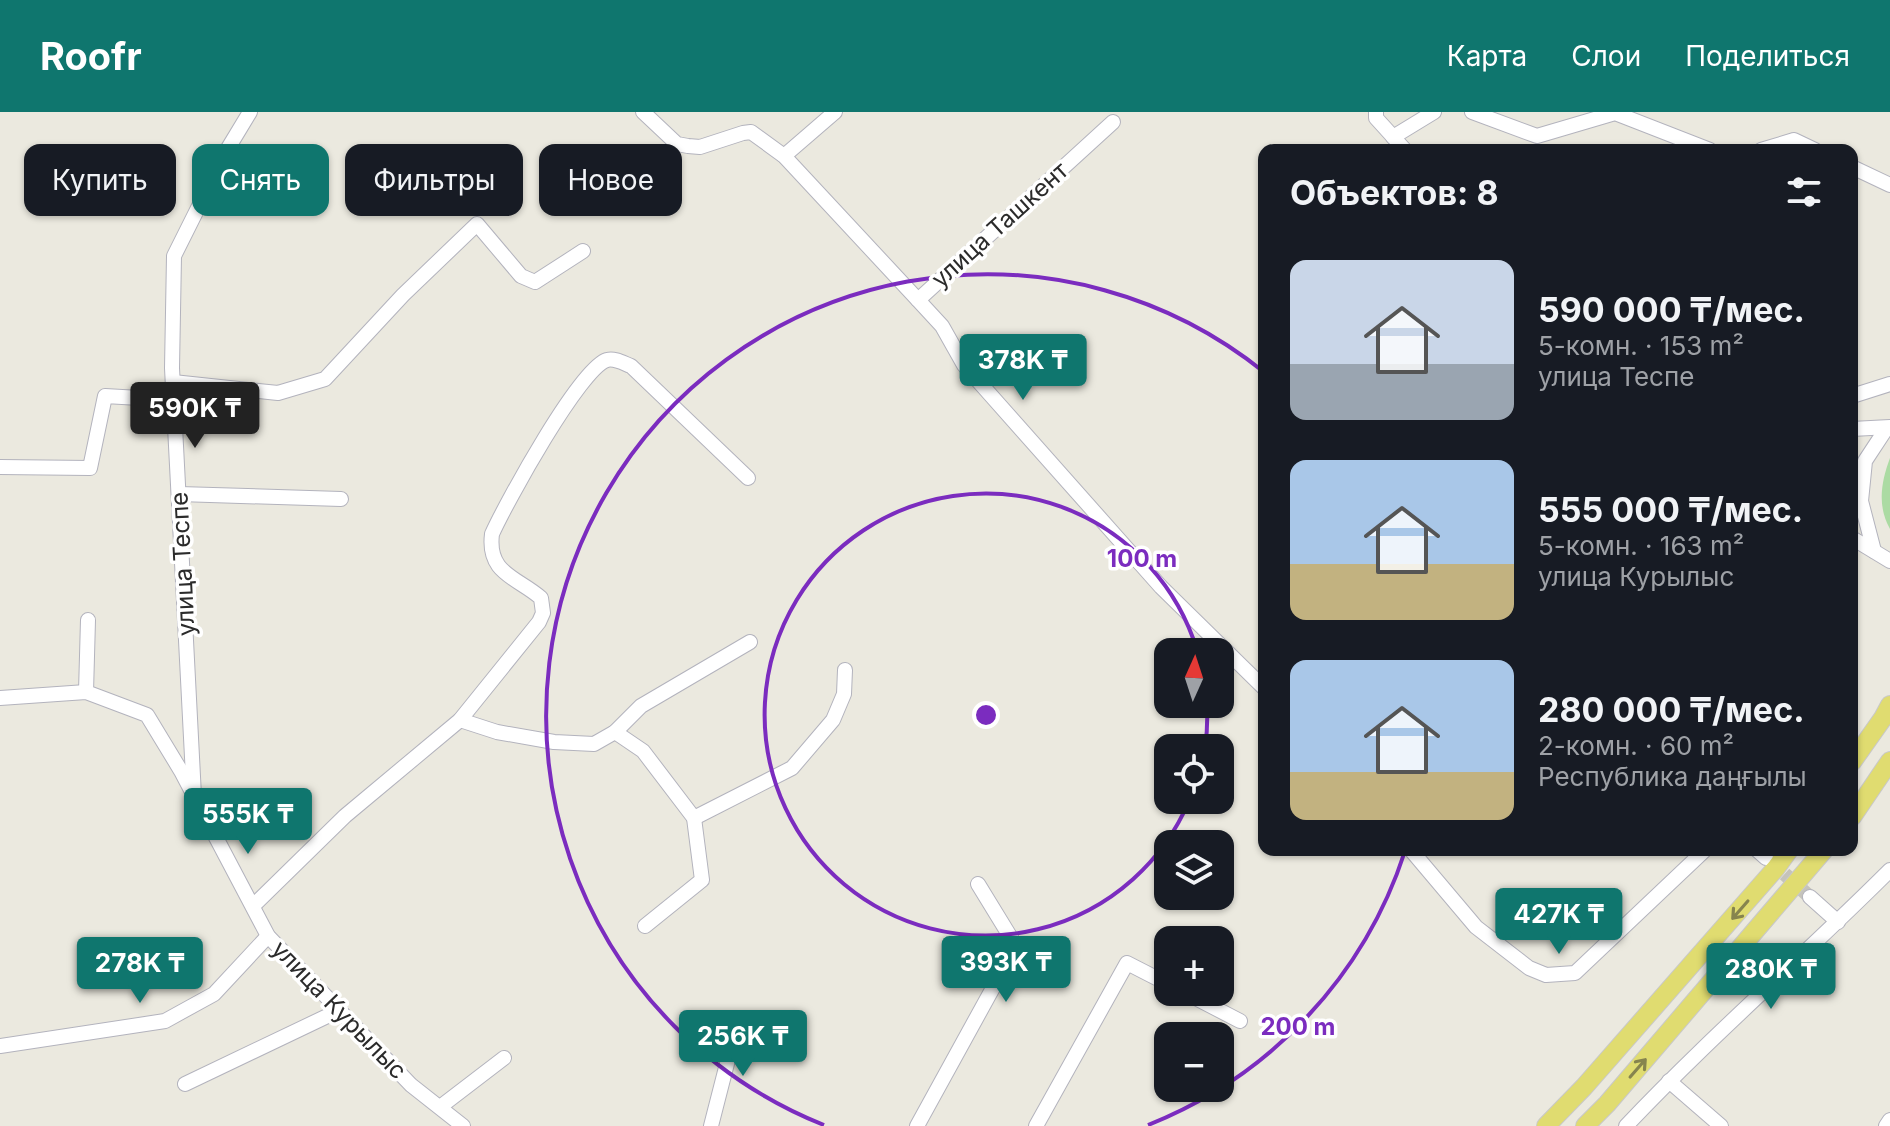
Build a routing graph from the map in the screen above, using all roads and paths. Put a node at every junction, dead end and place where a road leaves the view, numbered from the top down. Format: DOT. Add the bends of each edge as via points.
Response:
graph roads {
  1 [pos="250,112"];
  2 [pos="643,112"];
  3 [pos="835,112"];
  4 [pos="1376,112"];
  5 [pos="1434,112"];
  6 [pos="1472,112"];
  7 [pos="1113,122"];
  8 [pos="1393,137"];
  9 [pos="1399,144"];
  10 [pos="1695,144"];
  11 [pos="1781,144"];
  12 [pos="1802,144"];
  13 [pos="784,156"];
  14 [pos="1858,170"];
  15 [pos="1890,185"];
  16 [pos="583,251"];
  17 [pos="918,300"];
  18 [pos="173,382"];
  19 [pos="1890,384"];
  20 [pos="1858,394"];
  21 [pos="174,400"];
  22 [pos="1888,428"];
  23 [pos="1858,429"];
  24 [pos="0,467"];
  25 [pos="748,478"];
  26 [pos="179,494"];
  27 [pos="341,499"];
  28 [pos="1858,542"];
  29 [pos="1874,551"];
  30 [pos="1890,561"];
  31 [pos="88,620"];
  32 [pos="750,642"];
  33 [pos="845,670"];
  34 [pos="1258,682"];
  35 [pos="86,692"];
  36 [pos="0,698"];
  37 [pos="1886,712"];
  38 [pos="460,720"];
  39 [pos="615,732"];
  40 [pos="1858,753"];
  41 [pos="1890,761"];
  42 [pos="194,796"];
  43 [pos="1858,808"];
  44 [pos="694,818"];
  45 [pos="1416,856"];
  46 [pos="1699,856"];
  47 [pos="1785,856"];
  48 [pos="1819,856"];
  49 [pos="1890,870"];
  50 [pos="978,884"];
  51 [pos="1810,897"];
  52 [pos="253,906"];
  53 [pos="1838,922"];
  54 [pos="645,926"];
  55 [pos="268,936"];
  56 [pos="1154,977"];
  57 [pos="1211,1006"];
  58 [pos="340,1010"];
  59 [pos="743,1020"];
  60 [pos="1240,1021"];
  61 [pos="0,1046"];
  62 [pos="504,1058"];
  63 [pos="1669,1081"];
  64 [pos="185,1084"];
  65 [pos="440,1107"];
  66 [pos="1890,1120"];
  67 [pos="463,1126"];
  68 [pos="711,1126"];
  69 [pos="917,1126"];
  70 [pos="1036,1126"];
  71 [pos="1546,1126"];
  72 [pos="1585,1126"];
  73 [pos="1626,1126"];
  74 [pos="1721,1126"];
  75 [pos="1886,1126"];
  1 -- 18 [label="street, улица Теспе" via="174,256"];
  2 -- 13 [label="street" via="677,144 700,147 751,132"];
  3 -- 13 [label="street"];
  4 -- 8 [label="street"];
  5 -- 8 [label="street"];
  6 -- 10 [label="street" via="1537,136 1615,113"];
  7 -- 17 [label="street, улица Ташкент"];
  8 -- 9 [label="street"];
  11 -- 12 [label="street"];
  13 -- 17 [label="street"];
  14 -- 15 [label="street"];
  16 -- 18 [label="street" via="535,282 521,276 477,224 325,379 278,393"];
  17 -- 34 [label="street, улица Ташкент" via="942,326 964,365 1161,587"];
  18 -- 21 [label="street, улица Теспе"];
  19 -- 20 [label="street"];
  21 -- 24 [label="street" via="105,396 90,468"];
  21 -- 26 [label="street, улица Теспе"];
  22 -- 23 [label="street"];
  22 -- 29 [label="street" via="1865,461 1861,501"];
  25 -- 38 [label="street" via="631,366 614,360 593,370 573,393 492,534 501,570 541,598 543,613"];
  26 -- 27 [label="street"];
  26 -- 42 [label="street, улица Теспе"];
  28 -- 29 [label="street"];
  29 -- 30 [label="street"];
  31 -- 35 [label="street"];
  32 -- 39 [label="street" via="641,706"];
  33 -- 44 [label="street" via="844,694 833,720 792,768"];
  35 -- 36 [label="street, улица Курылыс"];
  35 -- 42 [label="street, улица Курылыс" via="147,715"];
  37 -- 40 [label="main road"];
  38 -- 39 [label="street" via="554,742 594,744"];
  38 -- 52 [label="street" via="345,816"];
  39 -- 44 [label="street" via="643,751"];
  41 -- 43 [label="main road"];
  42 -- 52 [label="street, улица Курылыс"];
  44 -- 54 [label="street" via="702,880"];
  45 -- 46 [label="street" via="1476,927 1529,968 1562,975 1575,973"];
  47 -- 71 [label="main road, one-way"];
  72 -- 48 [label="main road, one-way"];
  49 -- 53 [label="street"];
  50 -- 69 [label="street" via="1016,946"];
  51 -- 53 [label="street"];
  52 -- 55 [label="street, улица Курылыс"];
  53 -- 63 [label="street"];
  55 -- 58 [label="street, улица Курылыс"];
  55 -- 61 [label="street" via="214,994 165,1021"];
  56 -- 70 [label="street" via="1127,963"];
  57 -- 60 [label="street"];
  58 -- 64 [label="street"];
  58 -- 65 [label="street, улица Курылыс" via="411,1085"];
  59 -- 68 [label="street"];
  62 -- 65 [label="street"];
  63 -- 73 [label="street"];
  63 -- 74 [label="street"];
  65 -- 67 [label="street, улица Курылыс"];
  66 -- 75 [label="street"];
}
